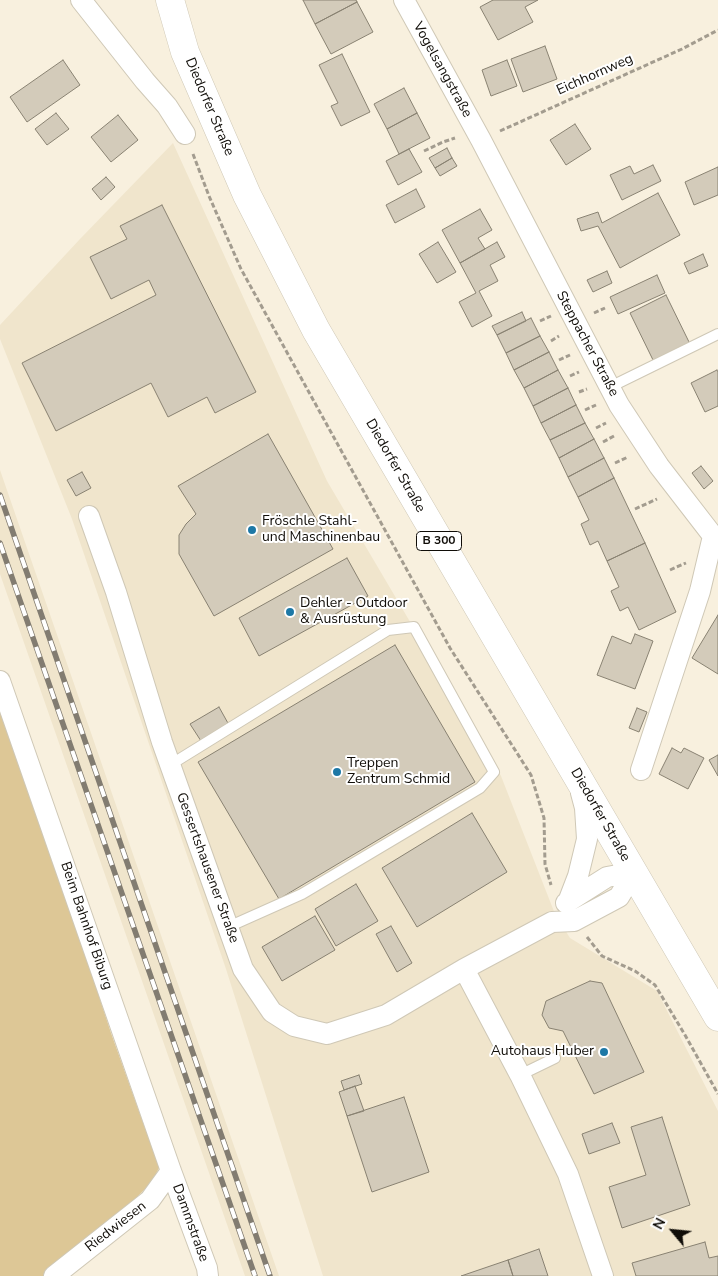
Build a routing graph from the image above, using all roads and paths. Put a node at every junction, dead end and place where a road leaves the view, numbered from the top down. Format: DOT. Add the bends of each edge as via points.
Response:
graph roads {
  1 [pos="81,0"];
  2 [pos="170,0"];
  3 [pos="404,0"];
  4 [pos="718,30"];
  5 [pos="186,134"];
  6 [pos="478,136"];
  7 [pos="424,151"];
  8 [pos="718,334"];
  9 [pos="610,387"];
  10 [pos="89,516"];
  11 [pos="715,538"];
  12 [pos="0,681"];
  13 [pos="170,765"];
  14 [pos="641,770"];
  15 [pos="575,772"];
  16 [pos="634,872"];
  17 [pos="565,912"];
  18 [pos="228,927"];
  19 [pos="464,969"];
  20 [pos="718,1017"];
  21 [pos="555,1058"];
  22 [pos="520,1075"];
  23 [pos="718,1094"];
  24 [pos="171,1171"];
  25 [pos="54,1276"];
  26 [pos="208,1276"];
  27 [pos="603,1276"];
  1 -- 5 [label="street"];
  2 -- 15 [label="main road, Diedorfer Straße / B 300" via="185,52 247,195 316,330"];
  3 -- 6 [label="street, Vogelsangstraße"];
  4 -- 6 [label="path, Eichhornweg" via="520,121"];
  5 -- 17 [label="path" via="241,269 450,648 531,776 544,818 545,864 552,889"];
  6 -- 7 [label="path, Eichhornweg" via="443,142"];
  6 -- 9 [label="street, Steppacher Straße"];
  8 -- 9 [label="lane"];
  9 -- 11 [label="street, Steppacher Straße" via="659,466"];
  10 -- 13 [label="street, Gessertshausener Straße"];
  11 -- 14 [label="street, Steppacher Straße"];
  12 -- 24 [label="street, Beim Bahnhof Biburg"];
  13 -- 18 [label="street, Gessertshausener Straße"];
  13 -- 18 [label="lane" via="388,630 414,627 494,772 480,788 302,894"];
  15 -- 16 [label="main road, Diedorfer Straße / B 300"];
  15 -- 17 [label="street" via="585,808 587,838"];
  16 -- 17 [label="street, Gessertshausener Straße" via="607,877"];
  16 -- 20 [label="main road, Diedorfer Straße / B 300"];
  17 -- 19 [label="street, Gessertshausener Straße"];
  17 -- 23 [label="path" via="602,956 636,971 655,985"];
  18 -- 19 [label="street, Gessertshausener Straße" via="244,969 272,1012 294,1026 327,1034 386,1015"];
  19 -- 22 [label="street"];
  21 -- 22 [label="lane"];
  22 -- 27 [label="street" via="568,1174"];
  24 -- 25 [label="street, Riedwiesen" via="150,1200"];
  24 -- 26 [label="street, Dammstraße"];
}
